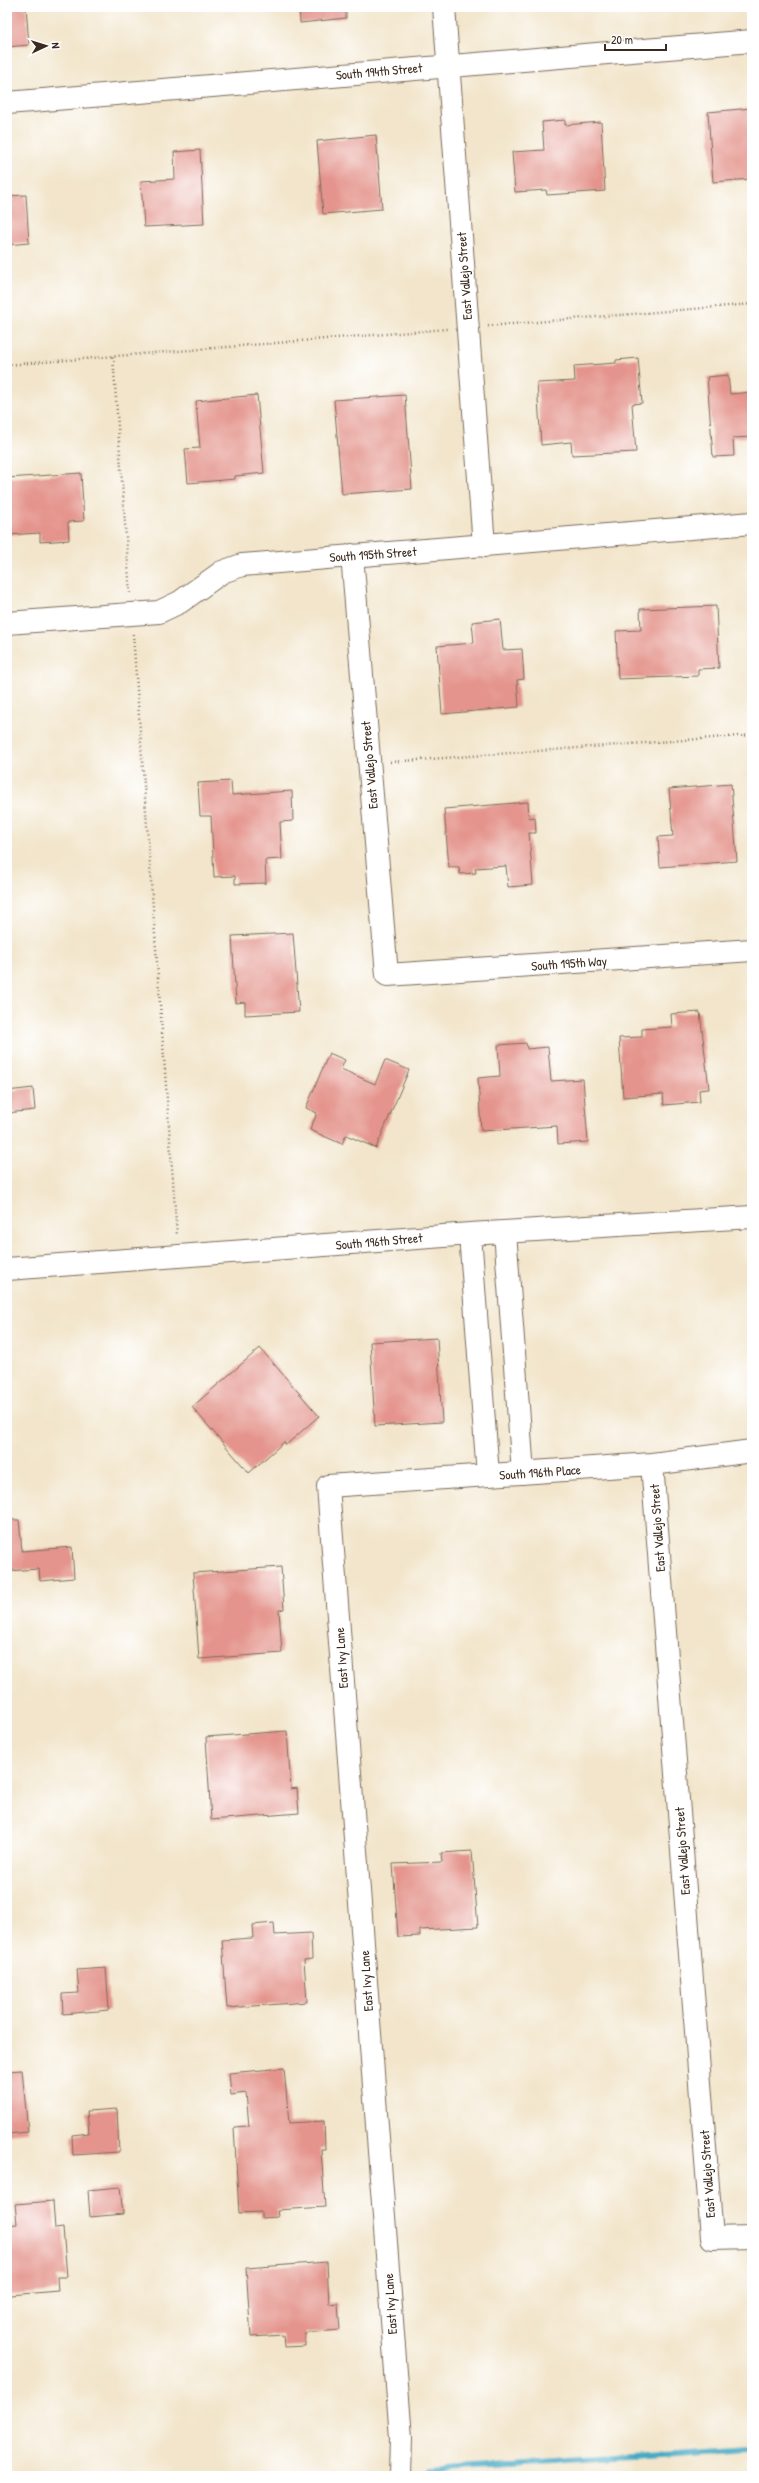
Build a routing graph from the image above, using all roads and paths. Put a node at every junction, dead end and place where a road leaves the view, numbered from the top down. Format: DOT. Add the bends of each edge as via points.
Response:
graph roads {
  1 [pos="444,7"];
  2 [pos="752,41"];
  3 [pos="449,66"];
  4 [pos="7,103"];
  5 [pos="752,304"];
  6 [pos="468,328"];
  7 [pos="113,356"];
  8 [pos="7,365"];
  9 [pos="752,523"];
  10 [pos="484,546"];
  11 [pos="352,555"];
  12 [pos="132,614"];
  13 [pos="7,623"];
  14 [pos="752,735"];
  15 [pos="369,763"];
  16 [pos="752,950"];
  17 [pos="387,975"];
  18 [pos="752,1217"];
  19 [pos="506,1232"];
  20 [pos="470,1234"];
  21 [pos="179,1257"];
  22 [pos="7,1269"];
  23 [pos="518,1402"];
  24 [pos="482,1403"];
  25 [pos="752,1451"];
  26 [pos="652,1464"];
  27 [pos="523,1473"];
  28 [pos="488,1475"];
  29 [pos="328,1486"];
  30 [pos="752,2237"];
  31 [pos="400,2476"];
  1 -- 3 [label="street, East Vallejo Street"];
  2 -- 3 [label="street, South 194th Street"];
  3 -- 4 [label="street, South 194th Street"];
  3 -- 6 [label="street, East Vallejo Street"];
  5 -- 6 [label="path"];
  6 -- 7 [label="path"];
  6 -- 10 [label="street, East Vallejo Street"];
  7 -- 8 [label="path"];
  7 -- 12 [label="path"];
  9 -- 10 [label="street, South 195th Street"];
  10 -- 11 [label="street, South 195th Street"];
  11 -- 12 [label="street, South 195th Street" via="242,565 222,572 173,606 159,612"];
  11 -- 15 [label="street, East Vallejo Street"];
  12 -- 13 [label="street, South 195th Street"];
  12 -- 21 [label="path"];
  14 -- 15 [label="path"];
  15 -- 17 [label="street, East Vallejo Street"];
  16 -- 17 [label="street, South 195th Way"];
  18 -- 19 [label="street, South 196th Street"];
  19 -- 20 [label="street, South 196th Street"];
  19 -- 23 [label="street"];
  20 -- 21 [label="street, South 196th Street"];
  20 -- 24 [label="street"];
  21 -- 22 [label="street, South 196th Street"];
  23 -- 24 [label="street"];
  23 -- 27 [label="street"];
  24 -- 28 [label="street"];
  25 -- 26 [label="street, South 196th Place"];
  26 -- 27 [label="street, South 196th Place"];
  26 -- 30 [label="street, East Vallejo Street" via="712,2238"];
  27 -- 28 [label="street, South 196th Place"];
  28 -- 29 [label="street, South 196th Place"];
  29 -- 31 [label="street, East Ivy Lane" via="401,2438"];
}
